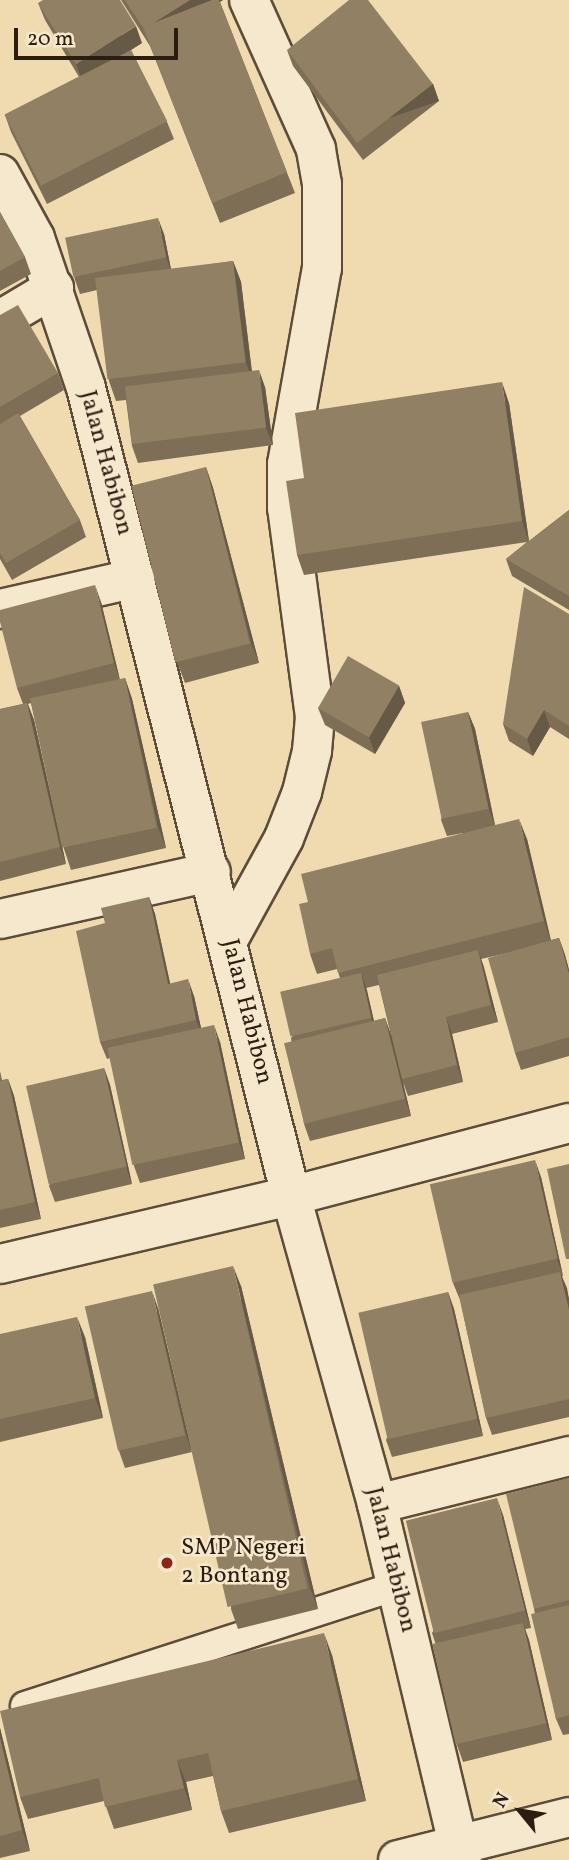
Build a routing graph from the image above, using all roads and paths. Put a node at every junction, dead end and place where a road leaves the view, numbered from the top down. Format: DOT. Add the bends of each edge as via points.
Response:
graph roads {
  1 [pos="248,0"];
  2 [pos="0,174"];
  3 [pos="54,288"];
  4 [pos="0,320"];
  5 [pos="136,578"];
  6 [pos="0,610"];
  7 [pos="211,872"];
  8 [pos="0,919"];
  9 [pos="228,940"];
  10 [pos="569,1123"];
  11 [pos="291,1196"];
  12 [pos="0,1264"];
  13 [pos="569,1456"];
  14 [pos="377,1504"];
  15 [pos="397,1586"];
  16 [pos="25,1706"];
  17 [pos="569,1817"];
  18 [pos="460,1852"];
  19 [pos="398,1860"];
  1 -- 9 [label="street" via="316,149 322,184 322,268 287,464 286,508 315,717 302,792 284,838"];
  2 -- 3 [label="street, Jalan Habibon" via="35,238"];
  3 -- 4 [label="street"];
  3 -- 5 [label="street, Jalan Habibon" via="86,388"];
  5 -- 6 [label="street"];
  5 -- 7 [label="street, Jalan Habibon"];
  7 -- 8 [label="street"];
  7 -- 9 [label="street, Jalan Habibon"];
  9 -- 11 [label="street, Jalan Habibon"];
  10 -- 11 [label="street"];
  11 -- 12 [label="street"];
  11 -- 14 [label="street, Jalan Habibon"];
  13 -- 14 [label="street"];
  14 -- 15 [label="street, Jalan Habibon"];
  15 -- 16 [label="lane"];
  15 -- 18 [label="street, Jalan Habibon"];
  17 -- 18 [label="street"];
  18 -- 19 [label="street"];
}
